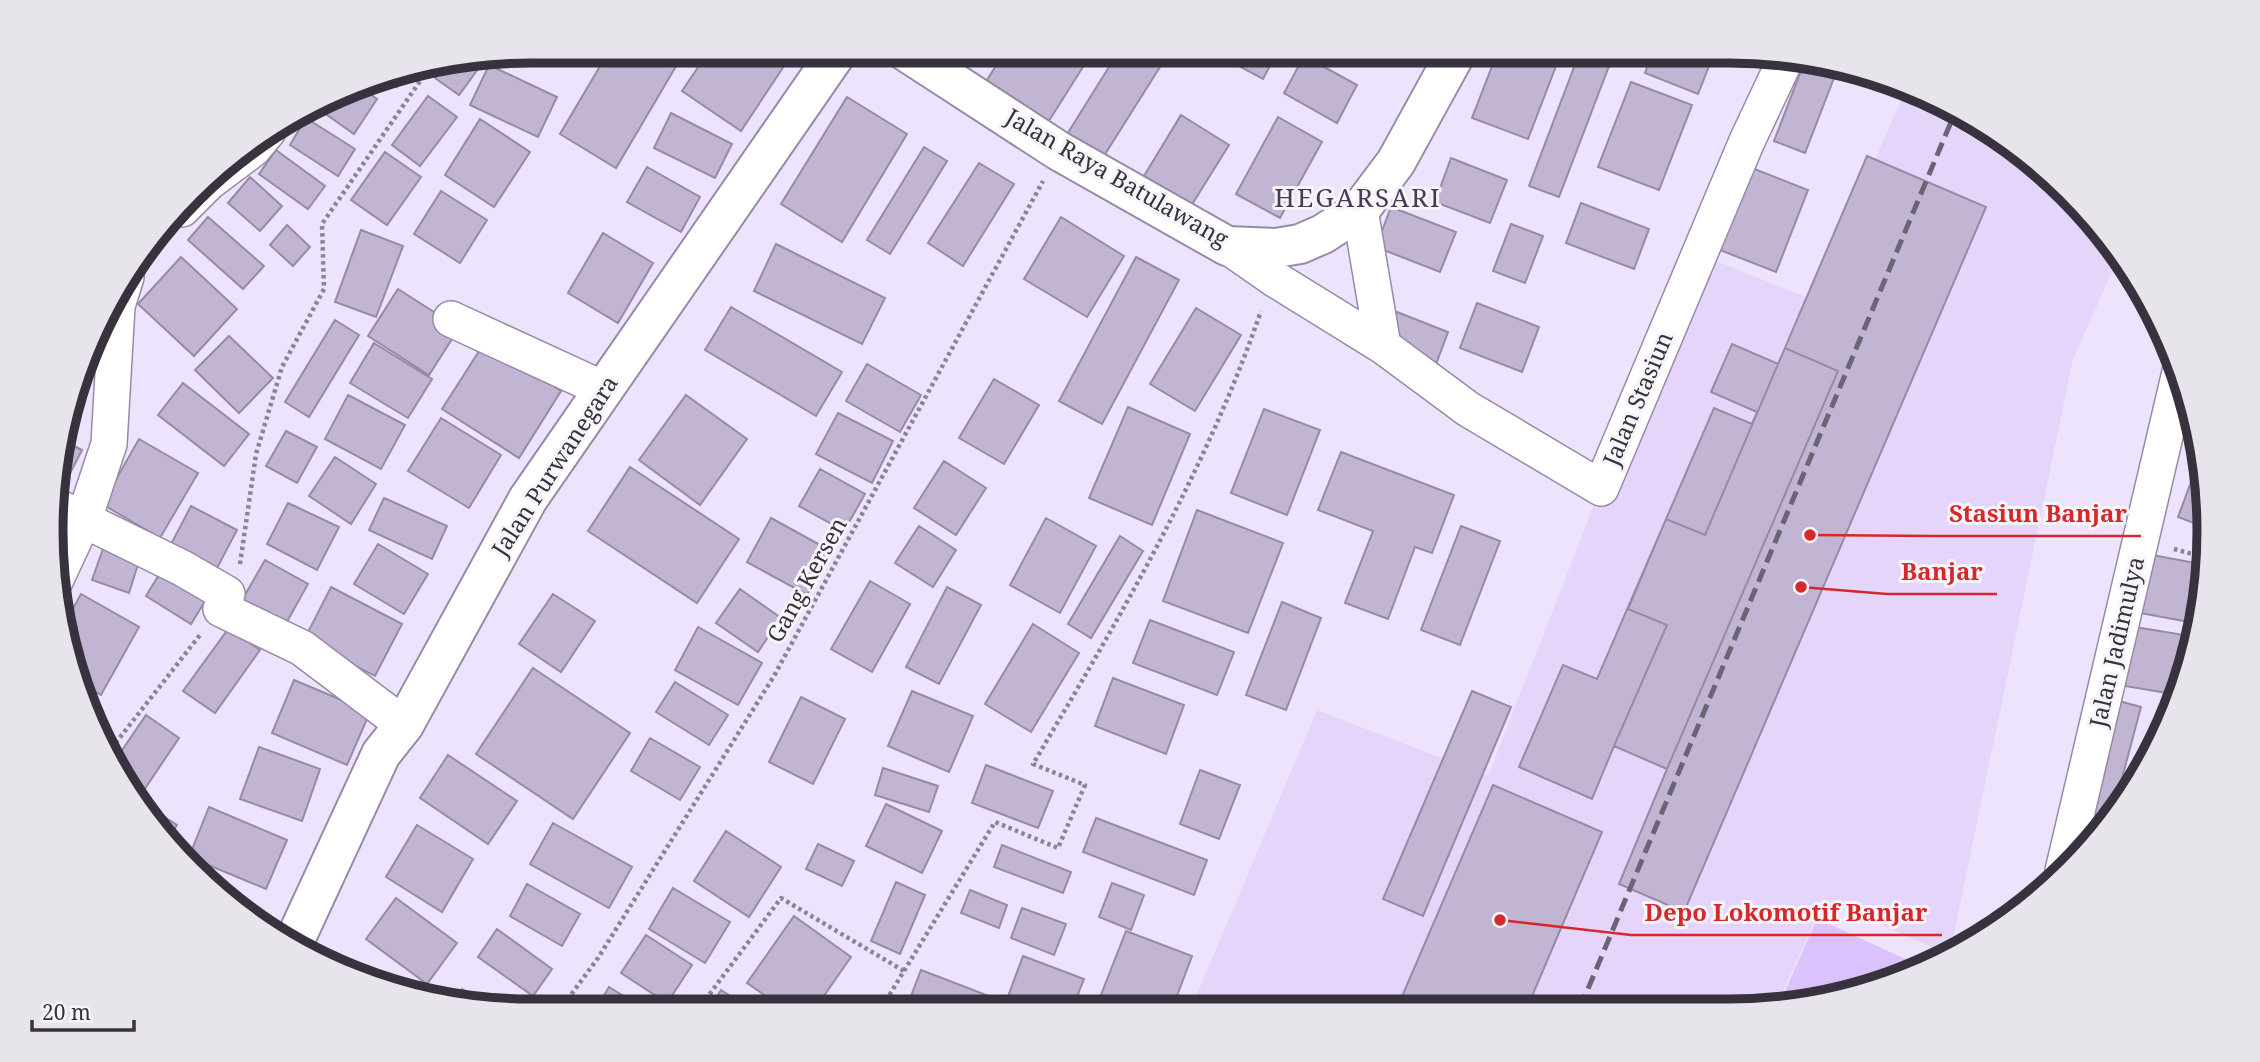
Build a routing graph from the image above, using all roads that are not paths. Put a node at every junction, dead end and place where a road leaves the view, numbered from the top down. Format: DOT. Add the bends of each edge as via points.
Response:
graph roads {
  1 [pos="830,63"];
  2 [pos="923,63"];
  3 [pos="1450,63"];
  4 [pos="1783,66"];
  5 [pos="1360,210"];
  6 [pos="1227,246"];
  7 [pos="116,314"];
  8 [pos="451,318"];
  9 [pos="1382,346"];
  10 [pos="603,389"];
  11 [pos="2175,392"];
  12 [pos="71,513"];
  13 [pos="63,545"];
  14 [pos="404,725"];
  15 [pos="2067,855"];
  16 [pos="297,936"];
  1 -- 10 [label="main road, Jalan Purwanegara"];
  2 -- 6 [label="main road, Jalan Raya Batulawang" via="1059,151"];
  3 -- 5 [label="main road, Jalan Raya Batulawang" via="1396,162"];
  4 -- 9 [label="street, Jalan Stasiun" via="1601,488 1468,409"];
  5 -- 6 [label="main road, Jalan Raya Batulawang" via="1300,244"];
  5 -- 9 [label="street"];
  6 -- 9 [label="street, Jalan Stasiun"];
  7 -- 12 [label="street" via="108,444"];
  8 -- 10 [label="street"];
  10 -- 14 [label="main road, Jalan Purwanegara" via="528,499"];
  11 -- 15 [label="street, Jalan Jadimulya"];
  12 -- 13 [label="street"];
  12 -- 14 [label="street" via="182,568 224,601 302,648"];
  14 -- 16 [label="main road, Jalan Purwanegara" via="381,754"];
}
